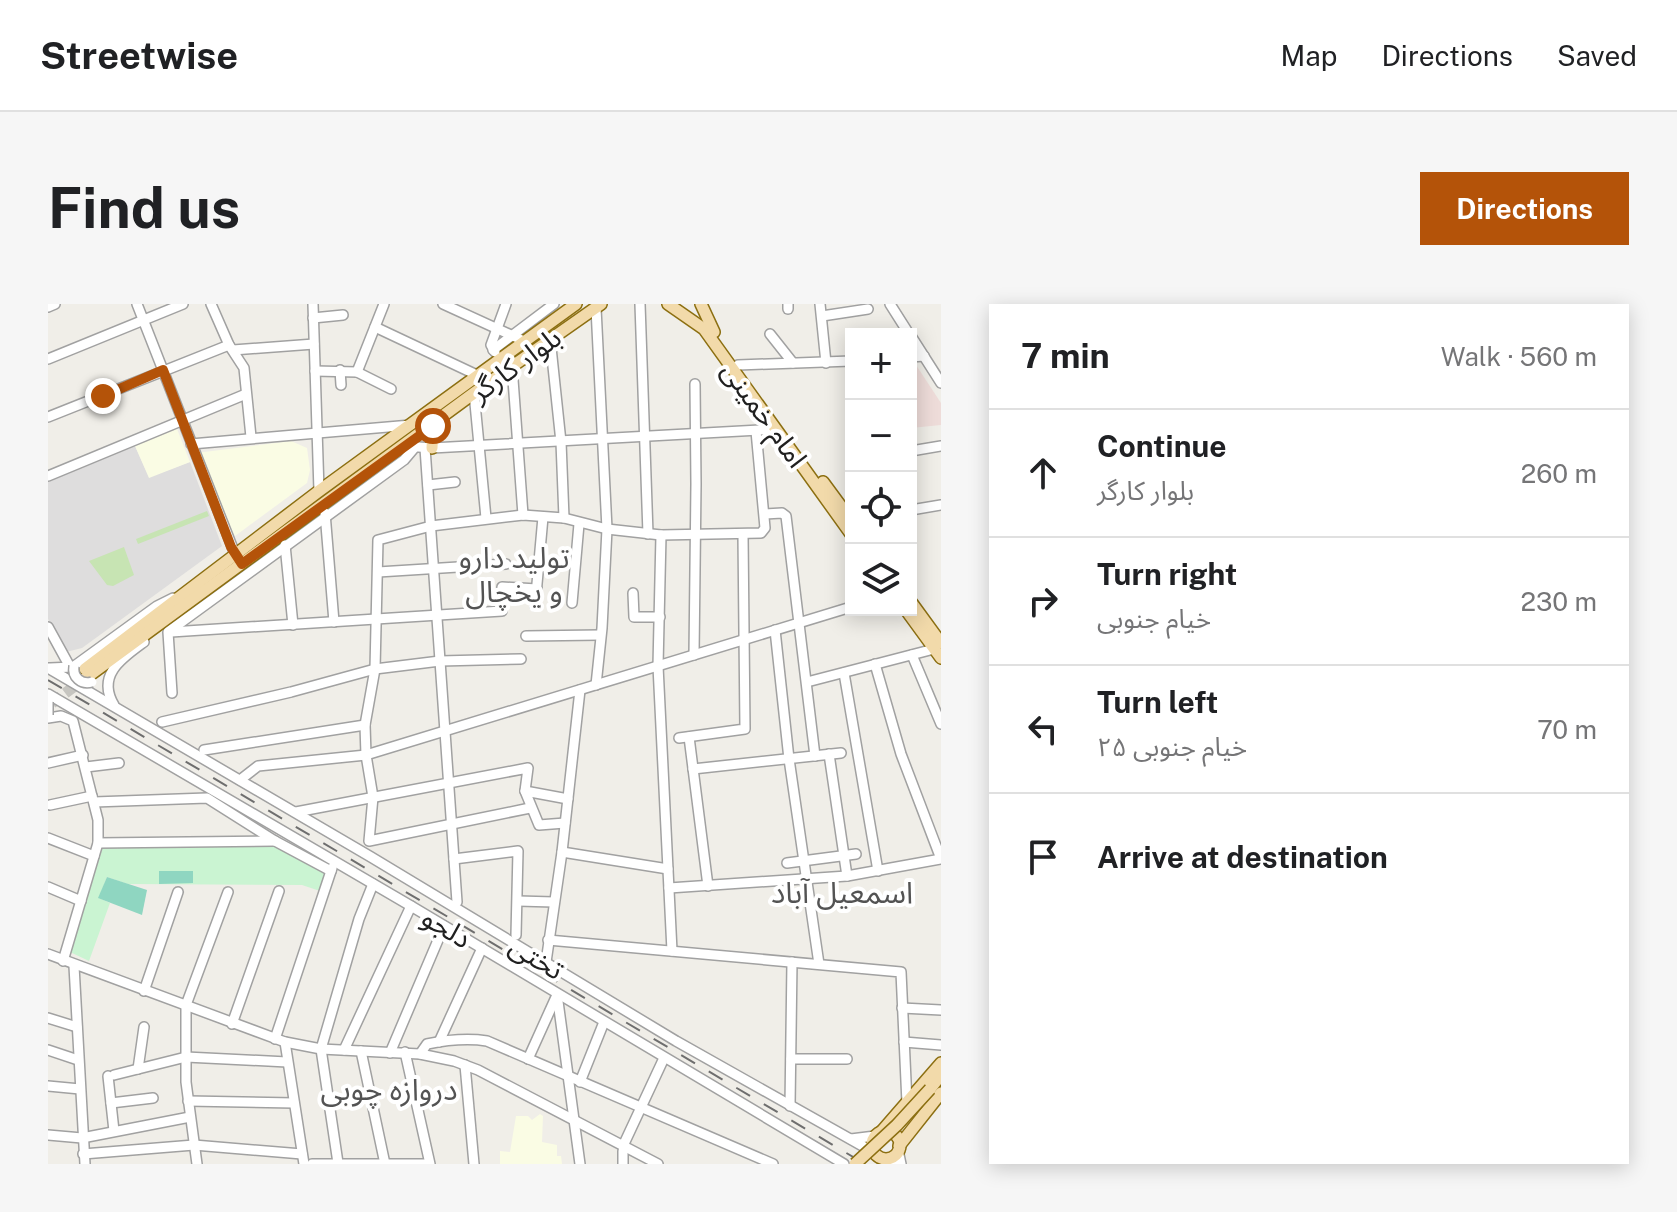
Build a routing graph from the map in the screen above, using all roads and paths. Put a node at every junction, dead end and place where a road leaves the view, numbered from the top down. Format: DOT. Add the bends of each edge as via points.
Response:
graph roads {
  1 [pos="55,304"];
  2 [pos="137,304"];
  3 [pos="183,304"];
  4 [pos="211,304"];
  5 [pos="313,304"];
  6 [pos="384,304"];
  7 [pos="443,304"];
  8 [pos="506,304"];
  9 [pos="554,304"];
  10 [pos="640,304"];
  11 [pos="668,304"];
  12 [pos="820,304"];
  13 [pos="890,304"];
  14 [pos="570,305"];
  15 [pos="48,307"];
  16 [pos="595,307"];
  17 [pos="868,309"];
  18 [pos="700,313"];
  19 [pos="343,315"];
  20 [pos="822,316"];
  21 [pos="313,318"];
  22 [pos="143,320"];
  23 [pos="375,327"];
  24 [pos="496,328"];
  25 [pos="905,328"];
  26 [pos="770,334"];
  27 [pos="513,336"];
  28 [pos="550,338"];
  29 [pos="524,341"];
  30 [pos="314,344"];
  31 [pos="917,346"];
  32 [pos="231,347"];
  33 [pos="498,354"];
  34 [pos="924,356"];
  35 [pos="917,357"];
  36 [pos="48,359"];
  37 [pos="845,361"];
  38 [pos="793,363"];
  39 [pos="826,363"];
  40 [pos="512,366"];
  41 [pos="735,367"];
  42 [pos="378,368"];
  43 [pos="163,370"];
  44 [pos="340,370"];
  45 [pos="315,371"];
  46 [pos="357,372"];
  47 [pos="479,376"];
  48 [pos="373,380"];
  49 [pos="941,383"];
  50 [pos="695,384"];
  51 [pos="341,385"];
  52 [pos="391,389"];
  53 [pos="474,393"];
  54 [pos="246,394"];
  55 [pos="764,412"];
  56 [pos="48,417"];
  57 [pos="182,421"];
  58 [pos="411,425"];
  59 [pos="433,426"];
  60 [pos="776,429"];
  61 [pos="756,431"];
  62 [pos="317,434"];
  63 [pos="696,435"];
  64 [pos="251,437"];
  65 [pos="646,438"];
  66 [pos="603,439"];
  67 [pos="561,442"];
  68 [pos="517,443"];
  69 [pos="191,444"];
  70 [pos="480,444"];
  71 [pos="941,446"];
  72 [pos="419,447"];
  73 [pos="917,450"];
  74 [pos="48,476"];
  75 [pos="455,482"];
  76 [pos="428,485"];
  77 [pos="319,491"];
  78 [pos="941,505"];
  79 [pos="917,509"];
  80 [pos="324,512"];
  81 [pos="765,514"];
  82 [pos="523,515"];
  83 [pos="543,517"];
  84 [pos="486,518"];
  85 [pos="564,518"];
  86 [pos="845,519"];
  87 [pos="845,520"];
  88 [pos="579,524"];
  89 [pos="431,526"];
  90 [pos="607,529"];
  91 [pos="648,534"];
  92 [pos="661,535"];
  93 [pos="695,535"];
  94 [pos="743,535"];
  95 [pos="285,540"];
  96 [pos="238,559"];
  97 [pos="506,564"];
  98 [pos="434,567"];
  99 [pos="378,572"];
  100 [pos="502,587"];
  101 [pos="537,589"];
  102 [pos="633,593"];
  103 [pos="180,594"];
  104 [pos="572,603"];
  105 [pos="535,606"];
  106 [pos="845,609"];
  107 [pos="502,611"];
  108 [pos="917,612"];
  109 [pos="437,615"];
  110 [pos="911,616"];
  111 [pos="660,617"];
  112 [pos="377,618"];
  113 [pos="334,622"];
  114 [pos="163,623"];
  115 [pos="800,623"];
  116 [pos="293,625"];
  117 [pos="48,627"];
  118 [pos="775,630"];
  119 [pos="600,635"];
  120 [pos="526,636"];
  121 [pos="743,640"];
  122 [pos="939,650"];
  123 [pos="694,655"];
  124 [pos="912,655"];
  125 [pos="521,659"];
  126 [pos="440,661"];
  127 [pos="118,662"];
  128 [pos="875,664"];
  129 [pos="658,666"];
  130 [pos="48,668"];
  131 [pos="375,669"];
  132 [pos="844,673"];
  133 [pos="79,674"];
  134 [pos="807,682"];
  135 [pos="596,685"];
  136 [pos="580,690"];
  137 [pos="172,693"];
  138 [pos="48,694"];
  139 [pos="48,702"];
  140 [pos="65,704"];
  141 [pos="114,705"];
  142 [pos="48,716"];
  143 [pos="73,721"];
  144 [pos="162,722"];
  145 [pos="941,724"];
  146 [pos="365,725"];
  147 [pos="108,728"];
  148 [pos="445,731"];
  149 [pos="78,735"];
  150 [pos="204,750"];
  151 [pos="841,753"];
  152 [pos="829,754"];
  153 [pos="83,755"];
  154 [pos="366,755"];
  155 [pos="815,756"];
  156 [pos="789,759"];
  157 [pos="48,763"];
  158 [pos="119,763"];
  159 [pos="86,767"];
  160 [pos="693,769"];
  161 [pos="240,780"];
  162 [pos="449,783"];
  163 [pos="525,791"];
  164 [pos="373,797"];
  165 [pos="93,799"];
  166 [pos="568,799"];
  167 [pos="50,805"];
  168 [pos="530,808"];
  169 [pos="296,812"];
  170 [pos="565,823"];
  171 [pos="452,824"];
  172 [pos="48,838"];
  173 [pos="275,841"];
  174 [pos="98,843"];
  175 [pos="562,852"];
  176 [pos="851,855"];
  177 [pos="94,856"];
  178 [pos="454,859"];
  179 [pos="941,859"];
  180 [pos="804,860"];
  181 [pos="787,863"];
  182 [pos="332,866"];
  183 [pos="668,869"];
  184 [pos="878,871"];
  185 [pos="847,876"];
  186 [pos="807,880"];
  187 [pos="373,884"];
  188 [pos="708,886"];
  189 [pos="48,887"];
  190 [pos="669,888"];
  191 [pos="279,891"];
  192 [pos="178,892"];
  193 [pos="228,892"];
  194 [pos="81,901"];
  195 [pos="518,901"];
  196 [pos="457,902"];
  197 [pos="554,902"];
  198 [pos="411,906"];
  199 [pos="444,926"];
  200 [pos="516,935"];
  201 [pos="548,940"];
  202 [pos="482,948"];
  203 [pos="672,951"];
  204 [pos="48,954"];
  205 [pos="63,961"];
  206 [pos="546,962"];
  207 [pos="792,962"];
  208 [pos="819,964"];
  209 [pos="74,966"];
  210 [pos="144,991"];
  211 [pos="557,994"];
  212 [pos="186,1005"];
  213 [pos="902,1008"];
  214 [pos="941,1010"];
  215 [pos="48,1018"];
  216 [pos="604,1022"];
  217 [pos="232,1024"];
  218 [pos="77,1027"];
  219 [pos="144,1027"];
  220 [pos="280,1041"];
  221 [pos="439,1042"];
  222 [pos="904,1042"];
  223 [pos="941,1045"];
  224 [pos="321,1049"];
  225 [pos="48,1050"];
  226 [pos="344,1050"];
  227 [pos="361,1051"];
  228 [pos="405,1052"];
  229 [pos="390,1053"];
  230 [pos="420,1054"];
  231 [pos="186,1057"];
  232 [pos="664,1058"];
  233 [pos="528,1059"];
  234 [pos="791,1059"];
  235 [pos="847,1059"];
  236 [pos="78,1060"];
  237 [pos="287,1062"];
  238 [pos="941,1063"];
  239 [pos="465,1065"];
  240 [pos="138,1069"];
  241 [pos="941,1075"];
  242 [pos="568,1077"];
  243 [pos="580,1082"];
  244 [pos="48,1086"];
  245 [pos="80,1089"];
  246 [pos="937,1092"];
  247 [pos="153,1098"];
  248 [pos="188,1101"];
  249 [pos="111,1103"];
  250 [pos="294,1103"];
  251 [pos="907,1103"];
  252 [pos="790,1106"];
  253 [pos="642,1109"];
  254 [pos="190,1117"];
  255 [pos="895,1117"];
  256 [pos="574,1120"];
  257 [pos="911,1130"];
  258 [pos="114,1131"];
  259 [pos="878,1134"];
  260 [pos="48,1135"];
  261 [pos="82,1138"];
  262 [pos="847,1139"];
  263 [pos="194,1145"];
  264 [pos="623,1148"];
  265 [pos="899,1148"];
  266 [pos="84,1159"];
  267 [pos="303,1159"];
  268 [pos="885,1159"];
  269 [pos="338,1163"];
  270 [pos="197,1164"];
  271 [pos="312,1164"];
  272 [pos="385,1164"];
  273 [pos="429,1164"];
  274 [pos="474,1164"];
  275 [pos="580,1164"];
  276 [pos="623,1164"];
  277 [pos="658,1164"];
  278 [pos="770,1164"];
  279 [pos="843,1164"];
  280 [pos="855,1164"];
  281 [pos="864,1164"];
  282 [pos="901,1164"];
  1 -- 15 [label="street"];
  2 -- 22 [label="street"];
  3 -- 22 [label="street"];
  4 -- 32 [label="street"];
  5 -- 21 [label="street"];
  6 -- 23 [label="street"];
  7 -- 24 [label="street"];
  8 -- 24 [label="street"];
  9 -- 27 [label="street"];
  10 -- 65 [label="street"];
  11 -- 18 [label="main road, امام خمینی"];
  12 -- 20 [label="street"];
  13 -- 25 [label="street"];
  14 -- 29 [label="main road, بلوار کارگر"];
  16 -- 28 [label="main road, بلوار کارگر"];
  16 -- 66 [label="street"];
  17 -- 20 [label="street"];
  18 -- 41 [label="main road, امام خمینی"];
  19 -- 21 [label="street"];
  20 -- 39 [label="street"];
  21 -- 30 [label="street"];
  22 -- 36 [label="street"];
  22 -- 43 [label="street"];
  23 -- 46 [label="street"];
  23 -- 47 [label="street"];
  24 -- 27 [label="street"];
  24 -- 33 [label="street" via="491,345"];
  26 -- 38 [label="street"];
  27 -- 29 [label="street"];
  27 -- 33 [label="street"];
  28 -- 40 [label="main road, بلوار کارگر"];
  28 -- 67 [label="street"];
  29 -- 33 [label="main road, بلوار کارگر"];
  30 -- 32 [label="street"];
  30 -- 45 [label="street"];
  31 -- 34 [label="street"];
  32 -- 43 [label="street"];
  32 -- 54 [label="street" via="244,368"];
  33 -- 47 [label="main road, بلوار کارگر"];
  34 -- 35 [label="street"];
  34 -- 49 [label="street"];
  37 -- 39 [label="street"];
  38 -- 39 [label="street"];
  38 -- 41 [label="street"];
  40 -- 53 [label="main road, بلوار کارگر"];
  40 -- 68 [label="street"];
  41 -- 55 [label="main road, امام خمینی"];
  41 -- 86 [label="main road, امام خمینی"];
  42 -- 48 [label="street"];
  43 -- 56 [label="street"];
  43 -- 57 [label="street"];
  44 -- 45 [label="street"];
  44 -- 46 [label="street"];
  44 -- 51 [label="street"];
  45 -- 62 [label="street"];
  46 -- 48 [label="street"];
  47 -- 58 [label="main road, بلوار کارگر"];
  48 -- 52 [label="street"];
  50 -- 63 [label="street"];
  53 -- 59 [label="main road, بلوار کارگر"];
  53 -- 70 [label="street"];
  54 -- 57 [label="street"];
  54 -- 64 [label="street"];
  55 -- 60 [label="main road, امام خمینی"];
  55 -- 61 [label="street"];
  57 -- 69 [label="street"];
  57 -- 74 [label="street"];
  58 -- 62 [label="street"];
  58 -- 77 [label="main road, بلوار کارگر"];
  59 -- 72 [label="main road, بلوار کارگر"];
  59 -- 72 [label="main road"];
  60 -- 61 [label="street"];
  60 -- 87 [label="main road, امام خمینی"];
  61 -- 63 [label="street"];
  61 -- 81 [label="street"];
  62 -- 64 [label="street"];
  62 -- 77 [label="street"];
  63 -- 65 [label="street"];
  63 -- 93 [label="street"];
  64 -- 69 [label="street"];
  65 -- 66 [label="street"];
  65 -- 91 [label="street"];
  66 -- 67 [label="street"];
  66 -- 90 [label="street"];
  67 -- 68 [label="street"];
  67 -- 85 [label="street"];
  68 -- 70 [label="street"];
  68 -- 82 [label="street"];
  69 -- 96 [label="street"];
  70 -- 72 [label="street"];
  70 -- 84 [label="street"];
  71 -- 73 [label="street"];
  72 -- 76 [label="street"];
  72 -- 80 [label="main road, بلوار کارگر"];
  75 -- 76 [label="street"];
  76 -- 89 [label="street"];
  77 -- 96 [label="main road, بلوار کارگر"];
  78 -- 79 [label="street"];
  80 -- 95 [label="main road, بلوار کارگر"];
  80 -- 113 [label="street"];
  81 -- 94 [label="street" via="765,532"];
  81 -- 115 [label="street" via="786,516"];
  82 -- 83 [label="street"];
  82 -- 84 [label="street"];
  83 -- 85 [label="street"];
  83 -- 101 [label="street"];
  84 -- 89 [label="street"];
  85 -- 88 [label="street"];
  88 -- 90 [label="street"];
  88 -- 104 [label="street"];
  89 -- 98 [label="street"];
  89 -- 99 [label="street" via="378,540"];
  90 -- 91 [label="street"];
  90 -- 119 [label="street"];
  91 -- 92 [label="street"];
  92 -- 93 [label="street"];
  92 -- 111 [label="street"];
  93 -- 94 [label="street"];
  93 -- 123 [label="street"];
  94 -- 121 [label="street"];
  95 -- 96 [label="main road, بلوار کارگر"];
  95 -- 114 [label="street"];
  95 -- 116 [label="street"];
  96 -- 103 [label="main road, بلوار کارگر"];
  96 -- 114 [label="main road, بلوار کارگر"];
  97 -- 98 [label="street"];
  98 -- 99 [label="street"];
  98 -- 109 [label="street"];
  99 -- 112 [label="street"];
  100 -- 101 [label="street"];
  101 -- 105 [label="street"];
  102 -- 111 [label="street" via="634,617"];
  103 -- 114 [label="main road, بلوار کارگر"];
  103 -- 133 [label="street" via="157,606"];
  106 -- 115 [label="street"];
  107 -- 109 [label="street"];
  108 -- 122 [label="main road"];
  109 -- 112 [label="street"];
  109 -- 126 [label="street"];
  110 -- 122 [label="main road"];
  111 -- 129 [label="street"];
  112 -- 113 [label="street"];
  112 -- 131 [label="street"];
  113 -- 116 [label="street"];
  114 -- 116 [label="street"];
  114 -- 127 [label="street"];
  114 -- 133 [label="main road"];
  114 -- 137 [label="street"];
  115 -- 118 [label="street"];
  115 -- 134 [label="street"];
  117 -- 133 [label="street"];
  118 -- 121 [label="street"];
  118 -- 156 [label="street"];
  119 -- 120 [label="street"];
  119 -- 135 [label="street"];
  121 -- 123 [label="street"];
  121 -- 160 [label="street" via="745,729 684,737"];
  122 -- 124 [label="street"];
  123 -- 129 [label="street"];
  124 -- 128 [label="street"];
  124 -- 145 [label="street"];
  125 -- 126 [label="street"];
  126 -- 131 [label="street"];
  126 -- 148 [label="street"];
  127 -- 133 [label="street"];
  127 -- 141 [label="street" via="108,682"];
  128 -- 132 [label="street"];
  128 -- 179 [label="street" via="901,754"];
  129 -- 135 [label="street"];
  129 -- 183 [label="street"];
  130 -- 133 [label="street"];
  130 -- 141 [label="street, تختی"];
  131 -- 144 [label="street"];
  131 -- 146 [label="street"];
  132 -- 134 [label="street"];
  132 -- 184 [label="street"];
  134 -- 155 [label="street"];
  135 -- 136 [label="street"];
  136 -- 148 [label="street"];
  136 -- 166 [label="street"];
  138 -- 140 [label="street, دلجو"];
  139 -- 142 [label="street, bridge"];
  140 -- 142 [label="street"];
  140 -- 143 [label="street"];
  140 -- 147 [label="street, دلجو"];
  141 -- 161 [label="street, تختی"];
  142 -- 143 [label="street"];
  143 -- 149 [label="street"];
  146 -- 150 [label="street"];
  146 -- 154 [label="street"];
  147 -- 149 [label="street" via="90,724"];
  147 -- 182 [label="street, دلجو"];
  148 -- 154 [label="street"];
  148 -- 162 [label="street"];
  149 -- 153 [label="street"];
  151 -- 152 [label="street"];
  152 -- 155 [label="street"];
  152 -- 176 [label="street"];
  153 -- 157 [label="street"];
  153 -- 159 [label="street"];
  154 -- 161 [label="street" via="258,766"];
  154 -- 164 [label="street"];
  155 -- 156 [label="street"];
  156 -- 160 [label="street"];
  156 -- 180 [label="street"];
  158 -- 159 [label="street"];
  159 -- 165 [label="street"];
  160 -- 188 [label="street"];
  161 -- 169 [label="street, تختی"];
  162 -- 163 [label="street" via="528,768"];
  162 -- 164 [label="street"];
  162 -- 171 [label="street"];
  163 -- 166 [label="street"];
  163 -- 168 [label="street"];
  164 -- 169 [label="street"];
  164 -- 171 [label="street" via="369,841"];
  165 -- 167 [label="street"];
  165 -- 173 [label="street" via="207,798"];
  165 -- 174 [label="street"];
  166 -- 170 [label="street"];
  168 -- 170 [label="street" via="539,825"];
  168 -- 171 [label="street"];
  169 -- 206 [label="street, تختی"];
  170 -- 175 [label="street"];
  171 -- 178 [label="street"];
  172 -- 177 [label="street"];
  173 -- 174 [label="street"];
  173 -- 182 [label="street"];
  174 -- 177 [label="street"];
  175 -- 183 [label="street"];
  175 -- 197 [label="street"];
  176 -- 180 [label="street"];
  176 -- 185 [label="street"];
  177 -- 194 [label="street"];
  178 -- 195 [label="street" via="518,851"];
  178 -- 196 [label="street"];
  179 -- 184 [label="street"];
  180 -- 181 [label="street"];
  180 -- 186 [label="street"];
  182 -- 187 [label="street, دلجو"];
  182 -- 220 [label="street"];
  183 -- 190 [label="street"];
  184 -- 185 [label="street"];
  185 -- 186 [label="street"];
  186 -- 188 [label="street"];
  186 -- 208 [label="street"];
  187 -- 198 [label="street, دلجو"];
  187 -- 224 [label="street"];
  188 -- 190 [label="street"];
  189 -- 194 [label="street"];
  190 -- 203 [label="street"];
  191 -- 217 [label="street"];
  192 -- 210 [label="street"];
  193 -- 212 [label="street"];
  194 -- 205 [label="street"];
  195 -- 197 [label="street"];
  195 -- 200 [label="street"];
  197 -- 201 [label="street"];
  198 -- 199 [label="street, دلجو"];
  198 -- 226 [label="street"];
  199 -- 202 [label="street, دلجو"];
  199 -- 229 [label="street"];
  201 -- 203 [label="street"];
  201 -- 206 [label="street"];
  202 -- 211 [label="street, دلجو"];
  202 -- 221 [label="street"];
  203 -- 207 [label="street"];
  204 -- 205 [label="street"];
  205 -- 209 [label="street"];
  206 -- 252 [label="street, تختی"];
  207 -- 208 [label="street"];
  207 -- 234 [label="street"];
  208 -- 213 [label="street" via="901,972"];
  209 -- 210 [label="street"];
  209 -- 218 [label="street"];
  210 -- 212 [label="street"];
  211 -- 216 [label="street, دلجو"];
  211 -- 233 [label="street"];
  211 -- 242 [label="street"];
  212 -- 217 [label="street"];
  212 -- 231 [label="street"];
  213 -- 214 [label="street"];
  213 -- 222 [label="street"];
  215 -- 218 [label="street"];
  216 -- 232 [label="street, دلجو"];
  216 -- 243 [label="street"];
  217 -- 220 [label="street"];
  218 -- 236 [label="street"];
  219 -- 240 [label="street"];
  220 -- 224 [label="street"];
  220 -- 237 [label="street"];
  221 -- 230 [label="street" via="427,1044"];
  221 -- 233 [label="street" via="487,1041"];
  222 -- 223 [label="street"];
  222 -- 251 [label="street"];
  224 -- 226 [label="street"];
  224 -- 269 [label="street"];
  225 -- 236 [label="street"];
  226 -- 227 [label="street"];
  227 -- 229 [label="street"];
  227 -- 272 [label="street"];
  228 -- 229 [label="street"];
  228 -- 230 [label="street"];
  228 -- 273 [label="street"];
  230 -- 239 [label="street"];
  231 -- 237 [label="street"];
  231 -- 240 [label="street"];
  231 -- 248 [label="street"];
  232 -- 253 [label="street"];
  232 -- 279 [label="street, دلجو"];
  233 -- 242 [label="street"];
  234 -- 235 [label="street"];
  234 -- 252 [label="street"];
  236 -- 245 [label="street"];
  237 -- 250 [label="street"];
  238 -- 251 [label="main road"];
  239 -- 256 [label="street"];
  239 -- 274 [label="street"];
  240 -- 249 [label="street" via="111,1076"];
  241 -- 246 [label="main road"];
  242 -- 243 [label="street"];
  242 -- 256 [label="street"];
  243 -- 253 [label="street"];
  244 -- 245 [label="street"];
  245 -- 261 [label="street"];
  246 -- 257 [label="main road"];
  246 -- 280 [label="main road, bridge"];
  246 -- 281 [label="main road, bridge"];
  247 -- 249 [label="street"];
  248 -- 250 [label="street"];
  248 -- 254 [label="street"];
  249 -- 258 [label="street"];
  250 -- 267 [label="street"];
  251 -- 255 [label="main road"];
  252 -- 262 [label="street, تختی"];
  253 -- 264 [label="street"];
  253 -- 278 [label="street"];
  254 -- 258 [label="street"];
  254 -- 263 [label="street"];
  255 -- 257 [label="main road" via="898,1130"];
  255 -- 259 [label="main road"];
  256 -- 264 [label="street"];
  256 -- 275 [label="street"];
  257 -- 265 [label="main road"];
  258 -- 261 [label="street"];
  259 -- 262 [label="street"];
  259 -- 265 [label="main road" via="892,1133"];
  259 -- 268 [label="main road" via="872,1145"];
  260 -- 261 [label="street"];
  261 -- 266 [label="street"];
  262 -- 268 [label="street, تختی"];
  263 -- 266 [label="street"];
  263 -- 267 [label="street"];
  263 -- 270 [label="street"];
  264 -- 276 [label="street"];
  264 -- 277 [label="street"];
  265 -- 268 [label="main road"];
  265 -- 282 [label="street"];
  269 -- 271 [label="street"];
  269 -- 272 [label="street"];
  272 -- 273 [label="street"];
}
